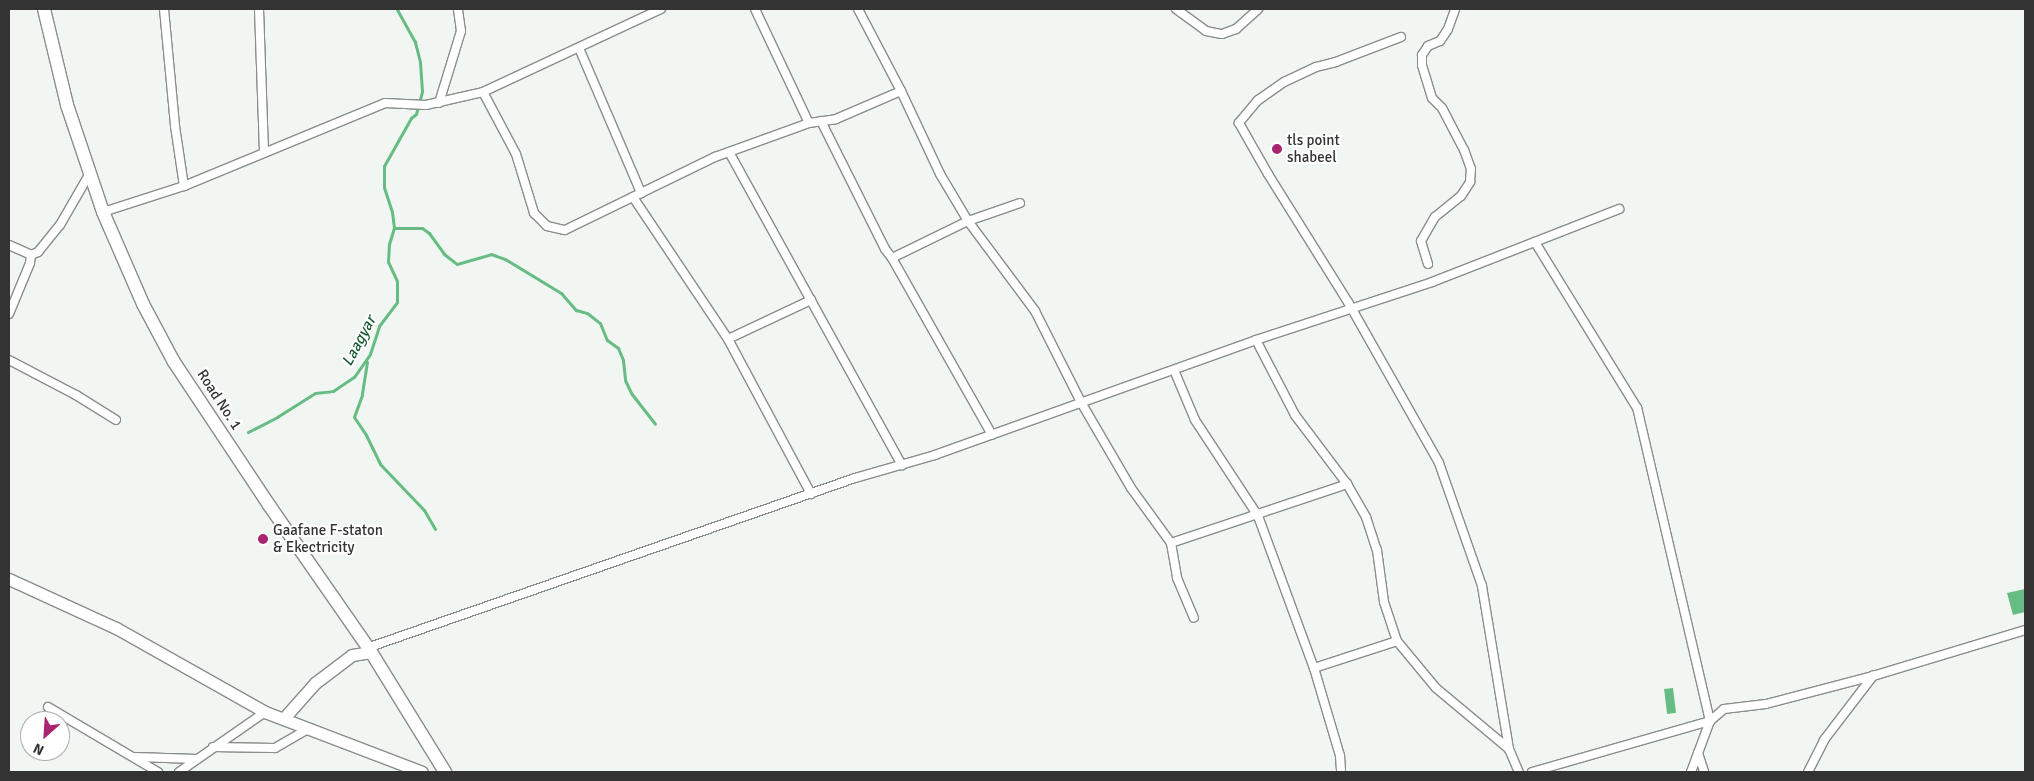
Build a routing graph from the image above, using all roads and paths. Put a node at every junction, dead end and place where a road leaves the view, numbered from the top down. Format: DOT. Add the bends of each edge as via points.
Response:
graph roads {
  1 [pos="44,9"];
  2 [pos="164,9"];
  3 [pos="259,9"];
  4 [pos="458,9"];
  5 [pos="661,9"];
  6 [pos="755,9"];
  7 [pos="858,9"];
  8 [pos="1176,9"];
  9 [pos="1258,9"];
  10 [pos="1455,9"];
  11 [pos="652,11"];
  12 [pos="1401,37"];
  13 [pos="579,48"];
  14 [pos="901,91"];
  15 [pos="483,92"];
  16 [pos="438,103"];
  17 [pos="821,122"];
  18 [pos="809,123"];
  19 [pos="264,152"];
  20 [pos="729,152"];
  21 [pos="90,173"];
  22 [pos="184,186"];
  23 [pos="640,193"];
  24 [pos="633,197"];
  25 [pos="1020,203"];
  26 [pos="1619,209"];
  27 [pos="103,212"];
  28 [pos="968,221"];
  29 [pos="1535,242"];
  30 [pos="9,245"];
  31 [pos="31,255"];
  32 [pos="892,258"];
  33 [pos="1428,264"];
  34 [pos="811,300"];
  35 [pos="1351,309"];
  36 [pos="9,314"];
  37 [pos="728,339"];
  38 [pos="1256,340"];
  39 [pos="9,360"];
  40 [pos="1174,370"];
  41 [pos="1082,404"];
  42 [pos="116,420"];
  43 [pos="992,435"];
  44 [pos="902,465"];
  45 [pos="1347,484"];
  46 [pos="811,494"];
  47 [pos="1258,516"];
  48 [pos="1171,543"];
  49 [pos="9,578"];
  50 [pos="1194,618"];
  51 [pos="2025,630"];
  52 [pos="1397,641"];
  53 [pos="369,650"];
  54 [pos="1314,668"];
  55 [pos="1873,676"];
  56 [pos="48,707"];
  57 [pos="265,712"];
  58 [pos="284,718"];
  59 [pos="1710,722"];
  60 [pos="309,728"];
  61 [pos="213,747"];
  62 [pos="1509,749"];
  63 [pos="1698,752"];
  64 [pos="132,757"];
  65 [pos="196,759"];
  66 [pos="158,772"];
  67 [pos="179,772"];
  68 [pos="422,772"];
  69 [pos="445,772"];
  70 [pos="1341,772"];
  71 [pos="1519,772"];
  72 [pos="1532,772"];
  73 [pos="1691,772"];
  74 [pos="1704,772"];
  75 [pos="1808,772"];
  1 -- 21 [label="highway, Road No. 1" via="67,105"];
  2 -- 22 [label="street" via="174,126"];
  3 -- 19 [label="street"];
  4 -- 16 [label="street" via="461,31"];
  5 -- 11 [label="street"];
  6 -- 18 [label="street"];
  7 -- 14 [label="street"];
  8 -- 9 [label="street" via="1206,31 1222,34 1236,29"];
  10 -- 33 [label="street" via="1440,41 1428,46 1422,55 1422,65 1432,98 1442,108 1464,150 1471,169 1470,182 1462,196 1435,217 1421,241"];
  11 -- 13 [label="street"];
  12 -- 35 [label="street" via="1316,67 1284,82 1258,100 1239,123"];
  13 -- 15 [label="street"];
  13 -- 23 [label="street"];
  14 -- 17 [label="street" via="836,119"];
  14 -- 28 [label="street" via="940,174"];
  15 -- 16 [label="street"];
  15 -- 24 [label="street" via="516,154 534,213 547,226 565,230"];
  16 -- 19 [label="street" via="384,103"];
  17 -- 18 [label="street"];
  17 -- 32 [label="street"];
  18 -- 20 [label="street"];
  19 -- 22 [label="street"];
  20 -- 23 [label="street"];
  20 -- 34 [label="street"];
  21 -- 27 [label="highway, Road No. 1"];
  21 -- 31 [label="street" via="60,226 38,252"];
  22 -- 27 [label="street"];
  23 -- 24 [label="street"];
  24 -- 37 [label="street"];
  25 -- 28 [label="street"];
  26 -- 29 [label="street"];
  27 -- 53 [label="highway, Road No. 1" via="143,304 174,362"];
  28 -- 32 [label="street"];
  28 -- 41 [label="street" via="1035,311"];
  29 -- 35 [label="street"];
  29 -- 59 [label="street" via="1637,408"];
  30 -- 31 [label="street"];
  31 -- 36 [label="street"];
  32 -- 43 [label="street"];
  34 -- 37 [label="street"];
  34 -- 44 [label="street"];
  35 -- 38 [label="street"];
  35 -- 62 [label="street" via="1439,463 1482,586"];
  37 -- 46 [label="street"];
  38 -- 40 [label="street"];
  38 -- 45 [label="street" via="1295,415"];
  39 -- 42 [label="street"];
  40 -- 41 [label="street"];
  40 -- 47 [label="street" via="1207,441"];
  41 -- 43 [label="street"];
  41 -- 48 [label="street" via="1131,488"];
  43 -- 44 [label="street"];
  44 -- 46 [label="street"];
  45 -- 47 [label="street"];
  45 -- 52 [label="street" via="1366,517 1377,550 1384,602"];
  46 -- 53 [label="street"];
  47 -- 48 [label="street"];
  47 -- 54 [label="street"];
  48 -- 50 [label="street" via="1177,578"];
  49 -- 57 [label="main road" via="116,628"];
  51 -- 55 [label="street"];
  52 -- 54 [label="street"];
  52 -- 62 [label="street" via="1436,688"];
  53 -- 58 [label="main road" via="352,655 315,683"];
  53 -- 69 [label="highway, Road No. 1"];
  54 -- 70 [label="street" via="1340,756"];
  55 -- 59 [label="street" via="1766,704 1724,709"];
  55 -- 75 [label="street" via="1824,740"];
  56 -- 64 [label="street"];
  57 -- 58 [label="main road"];
  57 -- 61 [label="street"];
  58 -- 60 [label="main road"];
  59 -- 63 [label="street"];
  59 -- 72 [label="street"];
  60 -- 61 [label="street" via="275,748"];
  60 -- 68 [label="main road"];
  61 -- 65 [label="street"];
  62 -- 71 [label="street"];
  63 -- 73 [label="street"];
  63 -- 74 [label="street"];
  64 -- 65 [label="street"];
  64 -- 66 [label="street"];
  65 -- 67 [label="street"];
}
